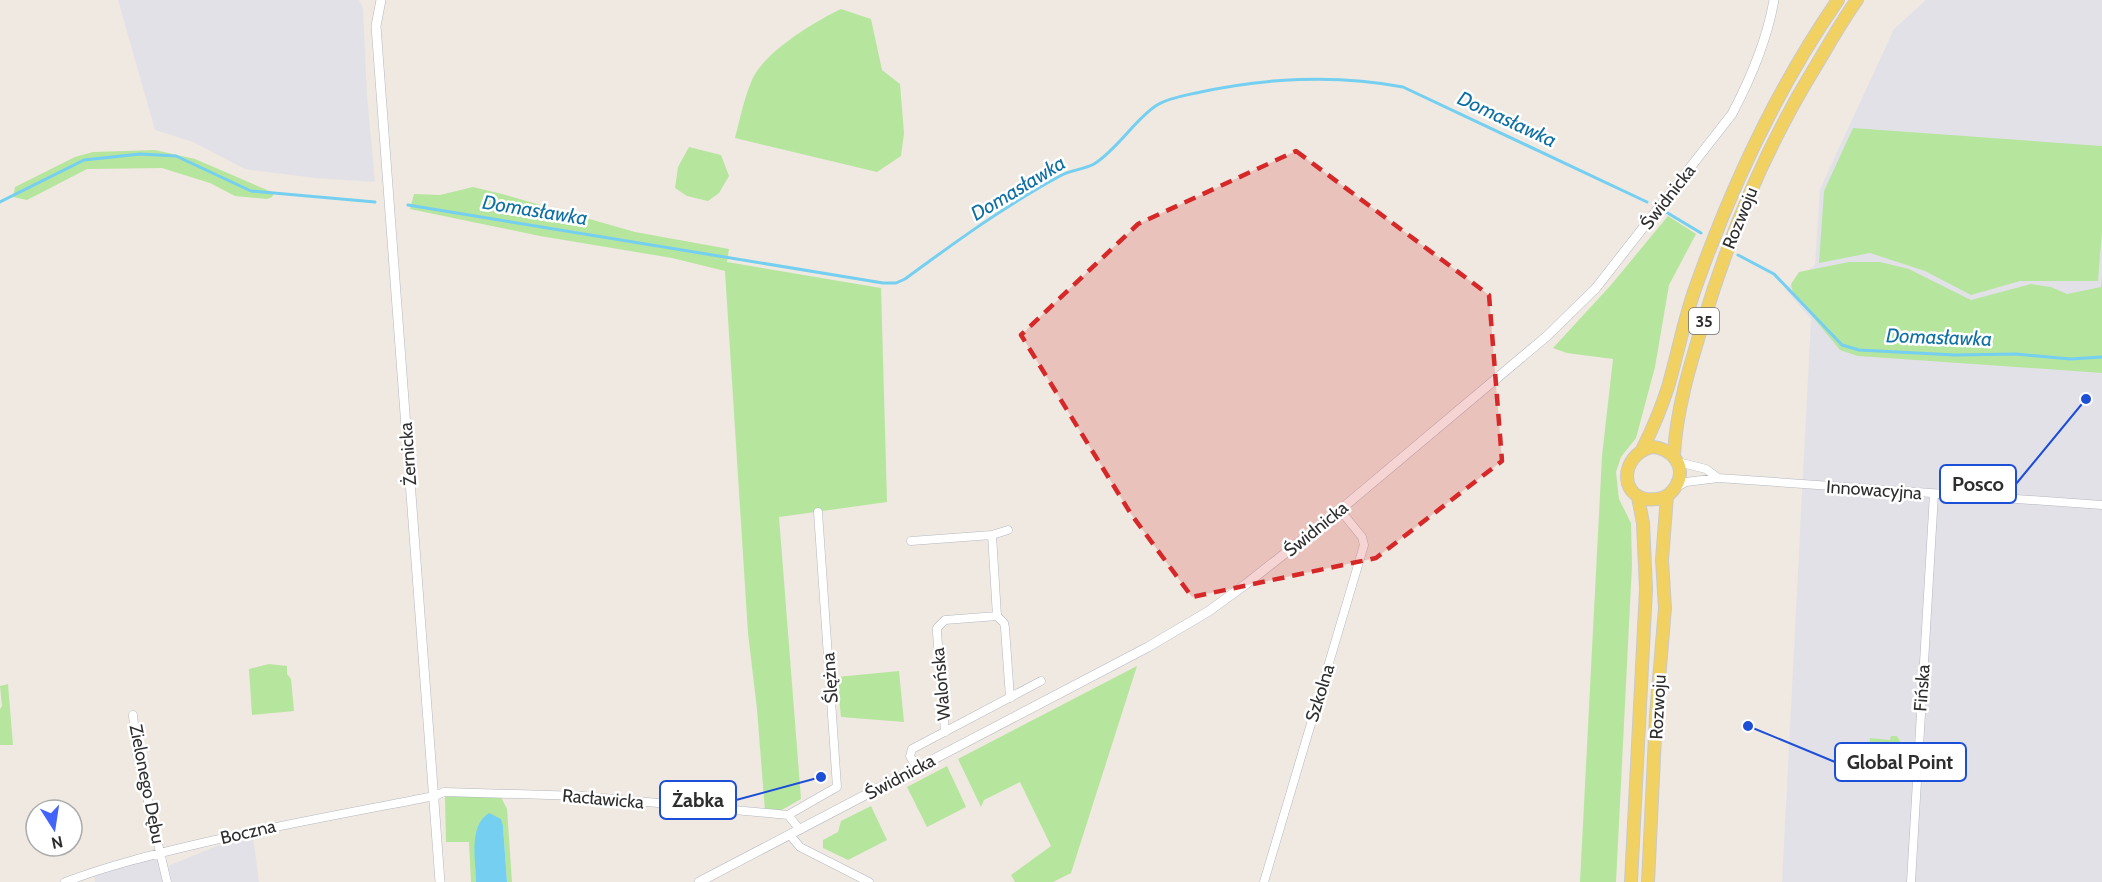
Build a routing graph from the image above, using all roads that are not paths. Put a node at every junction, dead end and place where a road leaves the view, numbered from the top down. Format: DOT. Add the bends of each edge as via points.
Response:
graph roads {
  1 [pos="381,0"];
  2 [pos="1774,0"];
  3 [pos="1838,0"];
  4 [pos="1857,0"];
  5 [pos="1642,450"];
  6 [pos="1676,459"];
  7 [pos="1718,478"];
  8 [pos="1671,492"];
  9 [pos="1934,494"];
  10 [pos="1638,497"];
  11 [pos="2102,505"];
  12 [pos="1340,510"];
  13 [pos="818,512"];
  14 [pos="1008,530"];
  15 [pos="992,535"];
  16 [pos="911,542"];
  17 [pos="997,616"];
  18 [pos="1041,681"];
  19 [pos="1010,698"];
  20 [pos="133,715"];
  21 [pos="945,732"];
  22 [pos="917,768"];
  23 [pos="435,796"];
  24 [pos="788,814"];
  25 [pos="800,830"];
  26 [pos="790,835"];
  27 [pos="160,853"];
  28 [pos="87,878"];
  29 [pos="65,882"];
  30 [pos="167,882"];
  31 [pos="440,882"];
  32 [pos="699,882"];
  33 [pos="867,882"];
  34 [pos="1264,882"];
  35 [pos="1632,882"];
  36 [pos="1648,882"];
  37 [pos="1911,882"];
  1 -- 23 [label="street, Żernicka" via="376,26"];
  2 -- 12 [label="street, Świdnicka" via="1763,45 1732,114 1596,288 1547,336"];
  3 -- 5 [label="main road, Rozwoju / 35" via="1786,82 1743,166 1696,285 1668,388"];
  4 -- 6 [label="main road, Rozwoju / 35" via="1789,111 1739,219 1694,355 1677,428"];
  5 -- 6 [label="main road" via="1656,447"];
  5 -- 10 [label="main road, 35" via="1632,460 1627,475 1629,486"];
  6 -- 7 [label="street, Innowacyjna" via="1706,469"];
  6 -- 8 [label="main road, 35" via="1680,475"];
  7 -- 8 [label="street, Innowacyjna" via="1686,482"];
  7 -- 9 [label="street, Innowacyjna"];
  8 -- 10 [label="main road" via="1656,499"];
  8 -- 36 [label="main road, Rozwoju / 35" via="1662,560 1665,608"];
  9 -- 11 [label="street, Innowacyjna"];
  9 -- 37 [label="street, Fińska"];
  10 -- 35 [label="main road, Rozwoju / 35" via="1646,589"];
  12 -- 22 [label="street, Świdnicka" via="1209,611"];
  12 -- 34 [label="street, Szkolna" via="1364,545"];
  13 -- 24 [label="street, Ślężna" via="837,787"];
  14 -- 15 [label="street"];
  15 -- 16 [label="street"];
  15 -- 17 [label="street"];
  17 -- 19 [label="street" via="1005,628"];
  17 -- 21 [label="street, Walońska" via="945,620 937,627"];
  18 -- 19 [label="street"];
  19 -- 21 [label="street"];
  20 -- 27 [label="street, Zielonego Dębu" via="137,754"];
  21 -- 22 [label="street" via="912,749 910,756"];
  22 -- 25 [label="street, Świdnicka"];
  23 -- 24 [label="street, Racławicka" via="465,792 582,796"];
  23 -- 27 [label="street, Boczna"];
  23 -- 31 [label="street, Żernicka"];
  24 -- 25 [label="street"];
  25 -- 26 [label="street, Świdnicka"];
  26 -- 32 [label="street, Świdnicka"];
  26 -- 33 [label="street" via="800,847"];
  27 -- 28 [label="street, Boczna" via="105,867"];
  27 -- 30 [label="street, Zielonego Dębu"];
  28 -- 29 [label="street, Boczna"];
}
